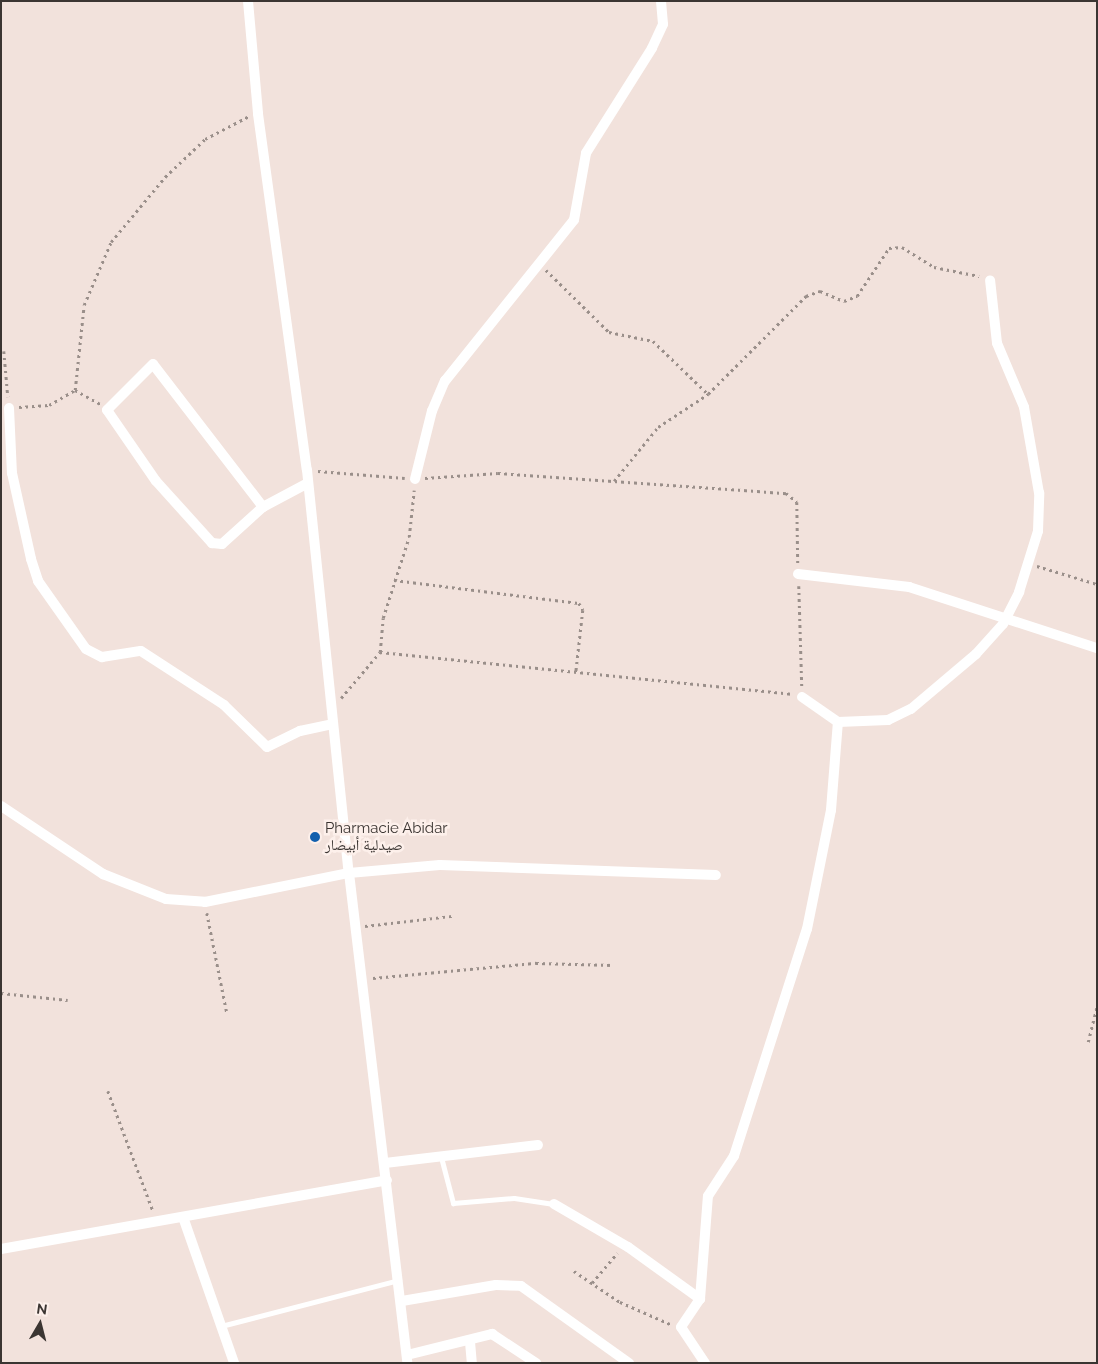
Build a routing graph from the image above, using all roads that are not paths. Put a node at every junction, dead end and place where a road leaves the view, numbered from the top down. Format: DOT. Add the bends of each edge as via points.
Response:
graph roads {
  1 [pos="248,1"];
  2 [pos="661,1"];
  3 [pos="990,280"];
  4 [pos="9,408"];
  5 [pos="415,479"];
  6 [pos="308,483"];
  7 [pos="263,507"];
  8 [pos="798,574"];
  9 [pos="1006,618"];
  10 [pos="1097,648"];
  11 [pos="802,697"];
  12 [pos="838,722"];
  13 [pos="332,724"];
  14 [pos="1,806"];
  15 [pos="349,873"];
  16 [pos="716,875"];
  17 [pos="538,1145"];
  18 [pos="441,1156"];
  19 [pos="385,1163"];
  20 [pos="387,1180"];
  21 [pos="554,1204"];
  22 [pos="183,1217"];
  23 [pos="1,1249"];
  24 [pos="399,1280"];
  25 [pos="700,1299"];
  26 [pos="402,1301"];
  27 [pos="220,1326"];
  28 [pos="470,1342"];
  29 [pos="407,1359"];
  30 [pos="234,1363"];
  31 [pos="472,1363"];
  32 [pos="536,1363"];
  33 [pos="630,1363"];
  34 [pos="705,1363"];
  1 -- 6 [label="street" via="258,114"];
  2 -- 5 [label="street" via="663,24 652,48 586,153 574,220 438,393"];
  3 -- 9 [label="street" via="997,343 1024,408 1039,493 1038,531"];
  4 -- 13 [label="street" via="12,473 38,581 86,649 102,657 141,651 224,705 266,748 300,731"];
  6 -- 7 [label="street"];
  6 -- 13 [label="street"];
  7 -- 7 [label="street" via="154,364 107,410 156,481 212,543 222,544"];
  8 -- 9 [label="street" via="891,583"];
  9 -- 10 [label="street"];
  9 -- 12 [label="street" via="976,654 911,709 888,720"];
  11 -- 12 [label="street"];
  12 -- 25 [label="street" via="830,810 807,929 734,1156 708,1196"];
  13 -- 15 [label="street"];
  14 -- 15 [label="street" via="103,874 143,893 205,902"];
  15 -- 16 [label="street" via="468,864"];
  15 -- 19 [label="street"];
  17 -- 18 [label="street"];
  18 -- 19 [label="street"];
  18 -- 21 [label="lane" via="453,1203 514,1198"];
  19 -- 20 [label="street"];
  20 -- 22 [label="street"];
  20 -- 24 [label="street"];
  21 -- 25 [label="street" via="624,1245"];
  22 -- 23 [label="street"];
  22 -- 27 [label="street"];
  24 -- 26 [label="street"];
  24 -- 27 [label="lane"];
  25 -- 34 [label="street" via="681,1327"];
  26 -- 29 [label="street"];
  26 -- 33 [label="street" via="496,1284 521,1286"];
  27 -- 30 [label="street"];
  28 -- 29 [label="street"];
  28 -- 31 [label="street"];
  28 -- 32 [label="street" via="492,1334"];
}
